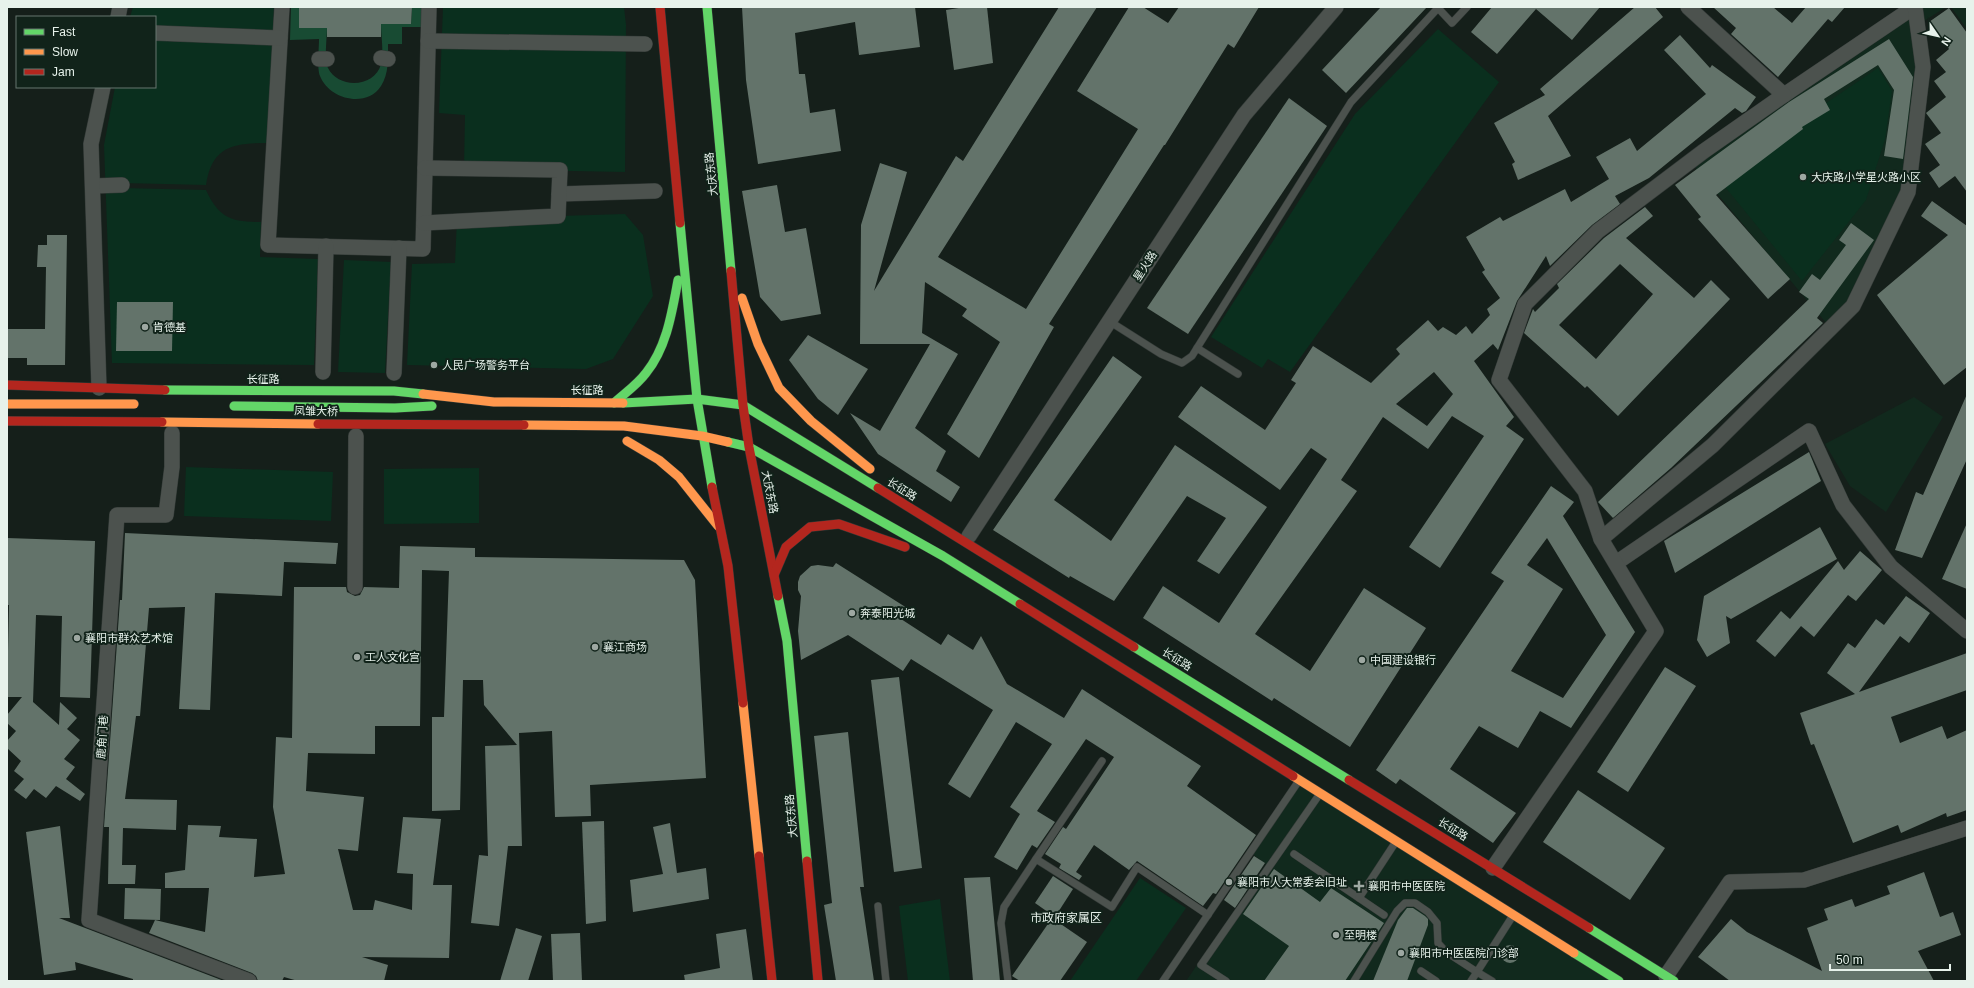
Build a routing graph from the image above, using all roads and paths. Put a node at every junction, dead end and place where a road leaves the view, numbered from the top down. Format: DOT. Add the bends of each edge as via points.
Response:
graph roads {
  1 [pos="282,7"];
  2 [pos="429,7"];
  3 [pos="660,7"];
  4 [pos="707,7"];
  5 [pos="1336,7"];
  6 [pos="1466,7"];
  7 [pos="1688,7"];
  8 [pos="1915,7"];
  9 [pos="156,33"];
  10 [pos="280,38"];
  11 [pos="428,41"];
  12 [pos="645,44"];
  13 [pos="103,88"];
  14 [pos="1784,95"];
  15 [pos="425,168"];
  16 [pos="122,185"];
  17 [pos="93,186"];
  18 [pos="655,191"];
  19 [pos="559,194"];
  20 [pos="424,224"];
  21 [pos="326,246"];
  22 [pos="683,246"];
  23 [pos="399,248"];
  24 [pos="732,272"];
  25 [pos="1109,321"];
  26 [pos="1197,348"];
  27 [pos="324,372"];
  28 [pos="394,373"];
  29 [pos="1238,374"];
  30 [pos="7,385"];
  31 [pos="99,388"];
  32 [pos="697,399"];
  33 [pos="494,402"];
  34 [pos="614,402"];
  35 [pos="7,404"];
  36 [pos="145,404"];
  37 [pos="743,404"];
  38 [pos="222,406"];
  39 [pos="7,420"];
  40 [pos="172,434"];
  41 [pos="683,434"];
  42 [pos="356,436"];
  43 [pos="702,436"];
  44 [pos="749,447"];
  45 [pos="880,476"];
  46 [pos="898,489"];
  47 [pos="721,530"];
  48 [pos="970,536"];
  49 [pos="1601,539"];
  50 [pos="943,556"];
  51 [pos="1616,564"];
  52 [pos="774,575"];
  53 [pos="1034,585"];
  54 [pos="355,587"];
  55 [pos="1967,632"];
  56 [pos="1102,761"];
  57 [pos="1299,780"];
  58 [pos="1320,793"];
  59 [pos="1967,828"];
  60 [pos="1396,841"];
  61 [pos="1294,854"];
  62 [pos="1036,859"];
  63 [pos="1493,868"];
  64 [pos="1359,898"];
  65 [pos="878,906"];
  66 [pos="1208,915"];
  67 [pos="1384,915"];
  68 [pos="1514,915"];
  69 [pos="1421,971"];
  70 [pos="1477,972"];
  71 [pos="1670,978"];
  72 [pos="1612,979"];
  73 [pos="249,981"];
  74 [pos="772,981"];
  75 [pos="818,981"];
  76 [pos="886,981"];
  77 [pos="1008,981"];
  78 [pos="1163,981"];
  79 [pos="1226,981"];
  80 [pos="1354,981"];
  81 [pos="1436,981"];
  82 [pos="1471,981"];
  83 [pos="1492,981"];
  1 -- 10 [label="street"];
  2 -- 11 [label="street"];
  3 -- 22 [label="main road"];
  4 -- 24 [label="main road, 大庆东路"];
  5 -- 25 [label="street, 星火路" via="1244,115"];
  6 -- 26 [label="lane" via="1452,22 1438,8 1351,102"];
  7 -- 14 [label="street"];
  8 -- 14 [label="street"];
  8 -- 49 [label="street" via="1923,67 1908,192 1853,306 1713,445"];
  9 -- 10 [label="street"];
  10 -- 21 [label="street" via="268,245"];
  11 -- 12 [label="street"];
  11 -- 15 [label="street"];
  13 -- 17 [label="street" via="91,144"];
  14 -- 49 [label="street" via="1704,151 1598,231 1525,304 1499,380 1585,491"];
  15 -- 19 [label="street" via="560,170"];
  15 -- 20 [label="street"];
  16 -- 17 [label="street"];
  17 -- 31 [label="street"];
  18 -- 19 [label="street"];
  19 -- 20 [label="street" via="558,216"];
  20 -- 23 [label="street" via="424,249"];
  21 -- 23 [label="street"];
  21 -- 27 [label="street"];
  22 -- 32 [label="main road"];
  22 -- 34 [label="main road" via="673,310 664,342 647,372"];
  23 -- 28 [label="street"];
  24 -- 37 [label="main road, 大庆东路"];
  24 -- 45 [label="main road" via="758,344 779,388 811,421"];
  25 -- 26 [label="lane" via="1161,354 1182,363 1192,356"];
  25 -- 48 [label="street, 星火路"];
  26 -- 29 [label="lane"];
  30 -- 31 [label="main road, 长征路"];
  31 -- 33 [label="main road, 长征路" via="394,391"];
  32 -- 34 [label="main road, 长征路"];
  32 -- 37 [label="main road, 长征路"];
  32 -- 43 [label="main road"];
  33 -- 34 [label="main road, 长征路"];
  33 -- 38 [label="main road, 凤雏大桥" via="378,408"];
  35 -- 36 [label="main road"];
  37 -- 44 [label="main road, 大庆东路"];
  37 -- 53 [label="main road, 长征路"];
  39 -- 41 [label="main road, 凤雏大桥" via="624,426"];
  40 -- 73 [label="street, 鹿角门巷" via="172,468 166,515 117,515 89,920"];
  41 -- 43 [label="main road"];
  41 -- 47 [label="main road" via="623,441 659,460 679,477"];
  42 -- 54 [label="street"];
  43 -- 44 [label="main road"];
  43 -- 47 [label="main road"];
  44 -- 50 [label="main road"];
  44 -- 52 [label="main road, 大庆东路"];
  46 -- 48 [label="main road"];
  47 -- 74 [label="main road" via="728,566"];
  48 -- 53 [label="main road" via="1014,564"];
  49 -- 51 [label="street"];
  50 -- 52 [label="main road" via="919,551 839,524 810,527 786,547"];
  50 -- 57 [label="main road"];
  51 -- 55 [label="street" via="1810,431 1843,504 1891,567"];
  51 -- 63 [label="street" via="1656,630"];
  52 -- 75 [label="main road, 大庆东路" via="787,641"];
  53 -- 63 [label="main road, 长征路"];
  56 -- 62 [label="lane"];
  57 -- 58 [label="main road"];
  57 -- 66 [label="lane"];
  58 -- 60 [label="main road"];
  58 -- 79 [label="lane" via="1201,965"];
  59 -- 71 [label="street" via="1804,880 1730,882"];
  60 -- 64 [label="lane"];
  60 -- 68 [label="main road"];
  61 -- 64 [label="lane"];
  62 -- 66 [label="lane" via="1112,907 1137,867"];
  62 -- 77 [label="lane" via="1004,908 1001,923"];
  63 -- 71 [label="main road, 长征路"];
  64 -- 67 [label="lane"];
  65 -- 76 [label="lane"];
  66 -- 78 [label="lane"];
  68 -- 70 [label="lane"];
  68 -- 72 [label="main road"];
  69 -- 81 [label="lane"];
  70 -- 80 [label="lane" via="1446,952 1438,942 1437,923 1428,912 1415,903 1404,903"];
  70 -- 82 [label="lane"];
  70 -- 83 [label="lane"];
}
